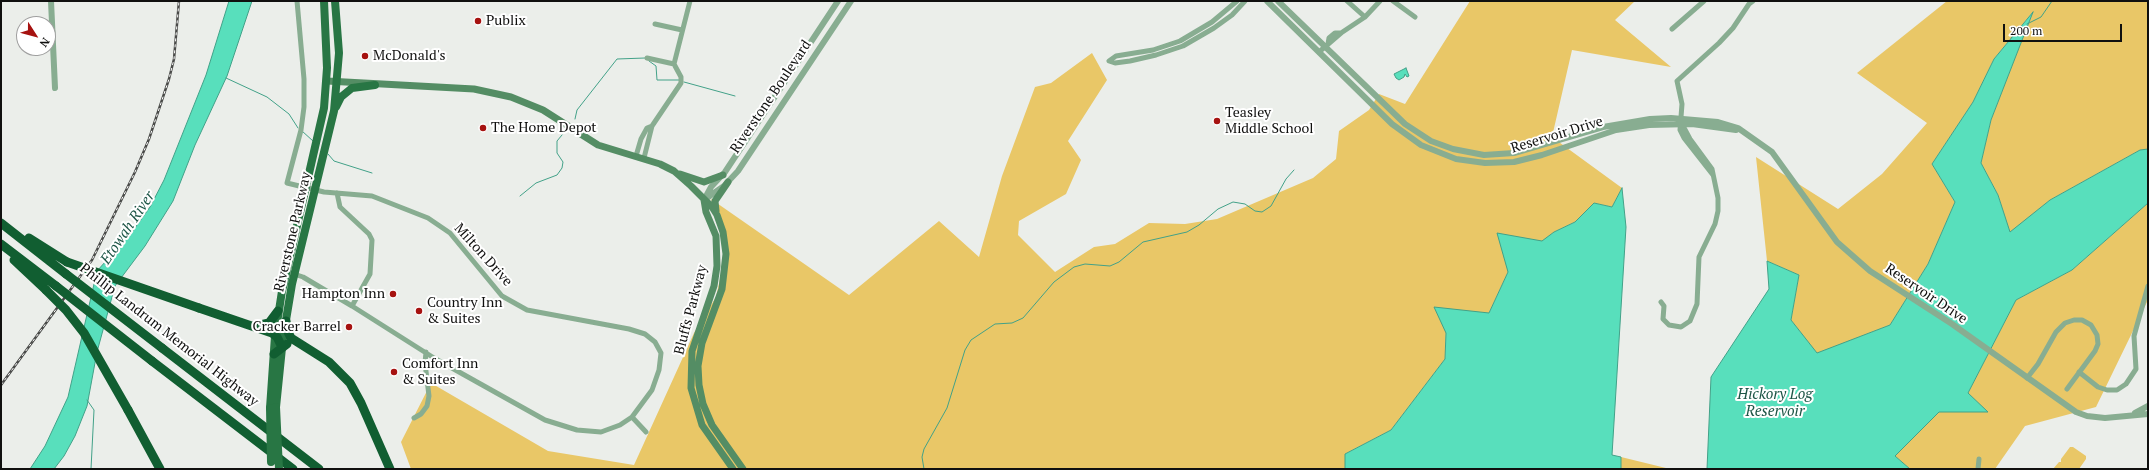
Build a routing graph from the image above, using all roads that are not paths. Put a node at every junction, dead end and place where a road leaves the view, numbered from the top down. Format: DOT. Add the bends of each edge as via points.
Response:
graph roads {
  1 [pos="51,1"];
  2 [pos="296,1"];
  3 [pos="324,1"];
  4 [pos="335,1"];
  5 [pos="690,1"];
  6 [pos="838,1"];
  7 [pos="851,1"];
  8 [pos="1237,1"];
  9 [pos="1245,1"];
  10 [pos="1267,1"];
  11 [pos="1278,1"];
  12 [pos="1347,1"];
  13 [pos="1380,1"];
  14 [pos="1393,1"];
  15 [pos="1704,1"];
  16 [pos="1753,1"];
  17 [pos="1365,17"];
  18 [pos="1415,17"];
  19 [pos="655,24"];
  20 [pos="1672,29"];
  21 [pos="682,30"];
  22 [pos="1326,46"];
  23 [pos="1319,52"];
  24 [pos="647,58"];
  25 [pos="674,64"];
  26 [pos="327,81"];
  27 [pos="337,82"];
  28 [pos="375,85"];
  29 [pos="55,88"];
  30 [pos="334,111"];
  31 [pos="1682,121"];
  32 [pos="652,126"];
  33 [pos="636,156"];
  34 [pos="644,158"];
  35 [pos="674,171"];
  36 [pos="723,175"];
  37 [pos="728,182"];
  38 [pos="305,187"];
  39 [pos="315,190"];
  40 [pos="337,193"];
  41 [pos="704,200"];
  42 [pos="717,215"];
  43 [pos="1,218"];
  44 [pos="1,223"];
  45 [pos="1,244"];
  46 [pos="1,248"];
  47 [pos="294,274"];
  48 [pos="2148,286"];
  49 [pos="1661,302"];
  50 [pos="352,306"];
  51 [pos="706,309"];
  52 [pos="278,311"];
  53 [pos="713,312"];
  54 [pos="286,321"];
  55 [pos="254,326"];
  56 [pos="275,336"];
  57 [pos="298,344"];
  58 [pos="282,347"];
  59 [pos="426,352"];
  60 [pos="274,354"];
  61 [pos="2080,372"];
  62 [pos="2027,378"];
  63 [pos="2068,389"];
  64 [pos="2148,406"];
  65 [pos="273,407"];
  66 [pos="2132,414"];
  67 [pos="2148,414"];
  68 [pos="632,417"];
  69 [pos="414,418"];
  70 [pos="646,432"];
  71 [pos="1979,459"];
  72 [pos="160,469"];
  73 [pos="272,469"];
  74 [pos="279,469"];
  75 [pos="293,469"];
  76 [pos="319,469"];
  77 [pos="390,469"];
  78 [pos="733,469"];
  79 [pos="743,469"];
  80 [pos="1978,469"];
  1 -- 29 [label="street"];
  2 -- 38 [label="street, Milton Drive" via="304,107 301,130 287,183"];
  3 -- 26 [label="main road, Riverstone Parkway"];
  4 -- 27 [label="main road, Riverstone Parkway" via="339,53"];
  5 -- 21 [label="street"];
  6 -- 36 [label="street, Riverstone Boulevard"];
  7 -- 37 [label="street, Riverstone Boulevard" via="738,171"];
  8 -- 9 [label="street" via="1207,25 1180,41 1153,50 1116,56 1109,61 1130,61 1179,48 1214,28 1232,15"];
  10 -- 23 [label="street, Reservoir Drive"];
  11 -- 22 [label="street, Reservoir Drive"];
  12 -- 17 [label="street"];
  13 -- 17 [label="street"];
  14 -- 18 [label="street"];
  15 -- 20 [label="street"];
  16 -- 31 [label="street" via="1719,43 1677,81 1682,100"];
  17 -- 22 [label="street" via="1341,33 1340,38 1334,43"];
  19 -- 21 [label="street"];
  21 -- 25 [label="street"];
  22 -- 23 [label="street"];
  22 -- 31 [label="street, Reservoir Drive" via="1405,124 1438,144 1468,153 1514,153 1609,125 1650,119"];
  23 -- 31 [label="street, Reservoir Drive" via="1403,133 1435,151 1470,162 1514,162 1616,130"];
  24 -- 25 [label="street"];
  25 -- 32 [label="street" via="681,77 681,84"];
  26 -- 27 [label="main road"];
  26 -- 38 [label="main road, Riverstone Parkway" via="318,139"];
  27 -- 28 [label="main road"];
  27 -- 30 [label="main road, Riverstone Parkway"];
  28 -- 30 [label="main road" via="352,88 341,97"];
  28 -- 33 [label="main road" via="474,90 511,97 543,110 598,145"];
  30 -- 39 [label="main road, Riverstone Parkway"];
  31 -- 49 [label="street" via="1680,130 1685,141 1714,176 1717,215 1699,257 1697,304 1690,321 1681,327 1669,325 1663,320 1664,306"];
  31 -- 62 [label="street, Reservoir Drive" via="1735,126 1772,152 1826,228 1849,254"];
  32 -- 33 [label="street" via="647,128"];
  32 -- 34 [label="street"];
  33 -- 34 [label="main road"];
  34 -- 35 [label="main road"];
  35 -- 36 [label="main road" via="704,182"];
  35 -- 41 [label="main road"];
  36 -- 41 [label="street, Riverstone Boulevard" via="711,187"];
  37 -- 41 [label="street, Riverstone Boulevard"];
  37 -- 42 [label="main road" via="715,201"];
  38 -- 39 [label="street, Milton Drive"];
  38 -- 52 [label="main road, Riverstone Parkway"];
  39 -- 40 [label="street, Milton Drive"];
  39 -- 47 [label="main road, Riverstone Parkway"];
  40 -- 50 [label="street" via="338,204 372,240 370,274"];
  40 -- 68 [label="street, Milton Drive" via="372,196 428,218 450,233 502,296 527,310 645,334 655,342 661,353 659,370 647,397"];
  41 -- 42 [label="main road, Bluffs Parkway"];
  41 -- 51 [label="main road, Bluffs Parkway" via="716,236 717,250 714,286"];
  42 -- 53 [label="main road, Bluffs Parkway" via="723,232 726,254 722,289"];
  43 -- 55 [label="highway, bridge" via="67,262"];
  44 -- 76 [label="highway, Phillip Landrum Memorial Highway, bridge"];
  45 -- 75 [label="highway, bridge"];
  46 -- 72 [label="highway, bridge" via="66,310 84,333"];
  47 -- 50 [label="street"];
  47 -- 54 [label="main road, Riverstone Parkway"];
  48 -- 61 [label="street" via="2134,336 2136,369 2126,384 2118,390 2107,390"];
  50 -- 59 [label="street"];
  51 -- 53 [label="main road"];
  51 -- 78 [label="main road, Bluffs Parkway" via="692,351 691,388 702,424"];
  52 -- 55 [label="highway" via="269,323"];
  52 -- 56 [label="main road, Riverstone Parkway"];
  53 -- 79 [label="main road, Bluffs Parkway" via="702,343 698,366 699,385 703,404 712,425"];
  54 -- 57 [label="highway" via="289,335"];
  54 -- 58 [label="main road, Riverstone Parkway"];
  55 -- 56 [label="highway"];
  56 -- 58 [label="highway"];
  56 -- 60 [label="main road, Riverstone Parkway"];
  57 -- 58 [label="highway"];
  57 -- 77 [label="highway" via="329,362 350,384"];
  58 -- 60 [label="highway"];
  58 -- 65 [label="main road, Riverstone Parkway"];
  59 -- 68 [label="street" via="545,420 577,430 600,432 620,425"];
  59 -- 69 [label="street" via="430,396 427,406"];
  60 -- 65 [label="main road, Riverstone Parkway"];
  61 -- 62 [label="street" via="2095,351 2098,344 2097,335 2091,325 2082,320 2074,320 2065,323 2056,332"];
  61 -- 63 [label="street"];
  62 -- 66 [label="street, Reservoir Drive" via="2079,413 2105,418"];
  64 -- 66 [label="street, Reservoir Drive"];
  65 -- 73 [label="main road, bridge"];
  65 -- 74 [label="main road, Riverstone Parkway, bridge"];
  66 -- 67 [label="street, Reservoir Drive"];
  68 -- 70 [label="street"];
  71 -- 80 [label="street"];
}
